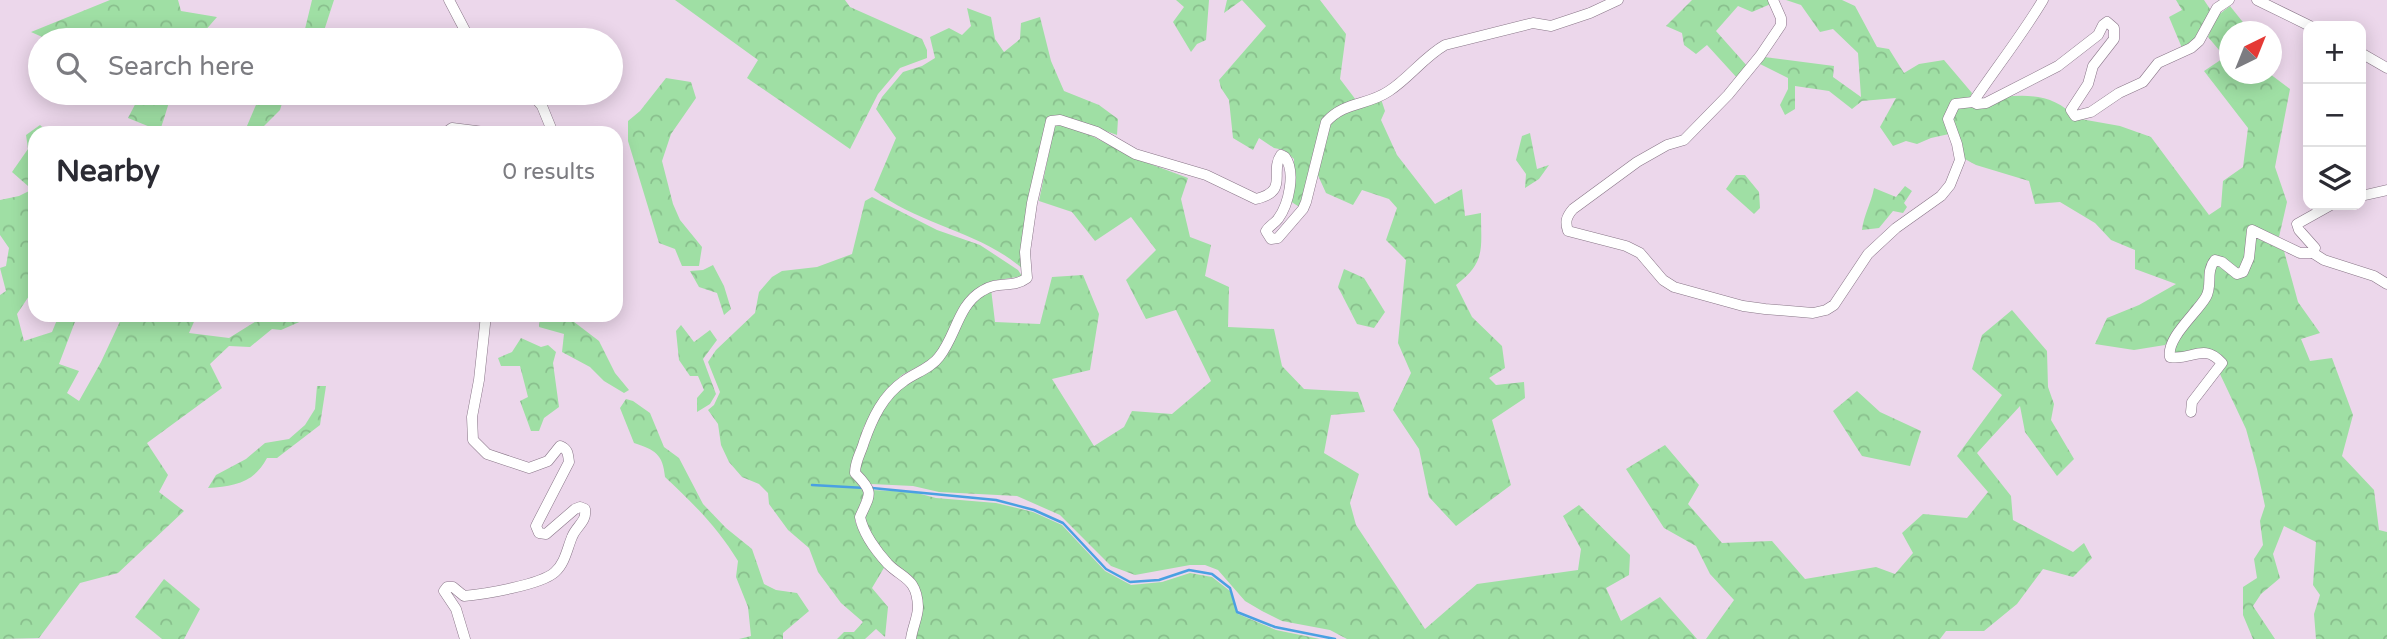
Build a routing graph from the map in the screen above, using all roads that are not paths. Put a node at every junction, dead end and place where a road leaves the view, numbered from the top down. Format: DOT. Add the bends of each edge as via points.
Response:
graph roads {
  1 [pos="449,0"];
  2 [pos="1618,0"];
  3 [pos="1773,0"];
  4 [pos="2043,0"];
  5 [pos="2229,0"];
  6 [pos="2257,0"];
  7 [pos="2303,23"];
  8 [pos="464,28"];
  9 [pos="2366,56"];
  10 [pos="2387,68"];
  11 [pos="1973,102"];
  12 [pos="541,105"];
  13 [pos="550,126"];
  14 [pos="2387,190"];
  15 [pos="2366,195"];
  16 [pos="2322,210"];
  17 [pos="2313,253"];
  18 [pos="2387,284"];
  19 [pos="485,322"];
  20 [pos="2191,412"];
  21 [pos="465,639"];
  22 [pos="911,639"];
  1 -- 8 [label="street"];
  2 -- 22 [label="street" via="1551,26 1533,23 1445,45 1389,91 1334,113 1326,122 1303,209 1278,238 1272,239 1266,231 1287,200 1290,166 1285,157 1278,160 1275,188 1256,199 1206,175 1135,154 1097,132 1051,121 1032,203 1027,278 1018,284 995,284 971,300 937,361 896,387 875,413 855,465 870,494 860,517 863,530 915,590 918,608"];
  3 -- 11 [label="street" via="1781,25 1728,94 1684,140 1637,162 1573,209 1567,216 1568,231 1640,253 1674,287 1753,308 1826,310 1868,254 1950,185 1960,160 1948,119 1955,104"];
  4 -- 11 [label="street"];
  5 -- 11 [label="street" via="2217,8 2192,48 2158,63 2143,82 2091,112 2075,116 2071,110 2088,84 2093,66 2114,39 2114,28 2107,22 2098,35 2057,66 1986,103"];
  6 -- 7 [label="street"];
  9 -- 10 [label="street"];
  12 -- 13 [label="street"];
  14 -- 15 [label="street"];
  16 -- 17 [label="street" via="2297,224 2315,248"];
  17 -- 18 [label="street"];
  17 -- 20 [label="street" via="2301,253 2252,230 2243,272 2237,274 2215,260 2210,266 2206,298 2169,351 2175,358 2209,353 2222,363 2192,402"];
  19 -- 21 [label="street" via="472,416 474,440 487,454 529,468 548,461 560,446 565,448 569,462 536,526 538,533 546,534 580,507 586,513 550,576 479,595 464,596 447,587 444,591 456,609"];
}
